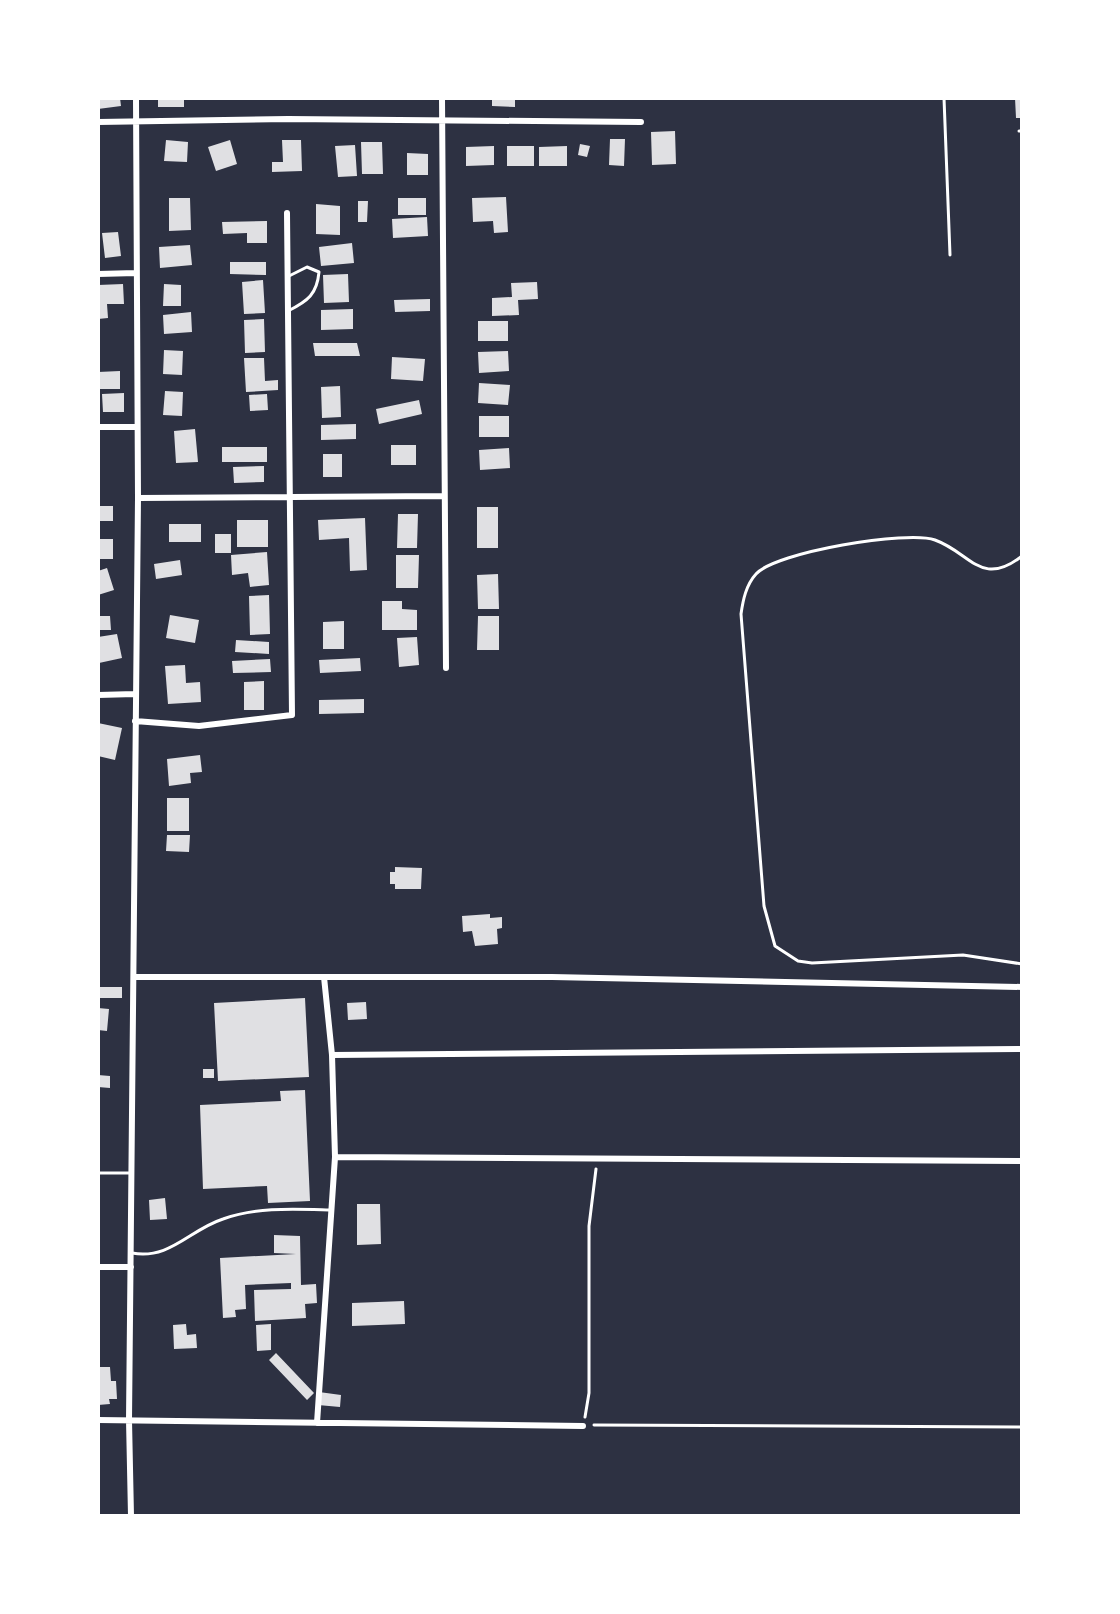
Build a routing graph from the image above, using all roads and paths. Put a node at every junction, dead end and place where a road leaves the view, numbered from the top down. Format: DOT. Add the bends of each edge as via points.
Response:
graph roads {
  1 [pos="136,98"];
  2 [pos="442,98"];
  3 [pos="944,98"];
  4 [pos="442,120"];
  5 [pos="136,121"];
  6 [pos="98,122"];
  7 [pos="641,122"];
  8 [pos="287,213"];
  9 [pos="950,255"];
  10 [pos="136,273"];
  11 [pos="98,274"];
  12 [pos="288,277"];
  13 [pos="288,311"];
  14 [pos="98,427"];
  15 [pos="136,427"];
  16 [pos="444,496"];
  17 [pos="291,497"];
  18 [pos="138,498"];
  19 [pos="1022,556"];
  20 [pos="446,668"];
  21 [pos="135,694"];
  22 [pos="98,695"];
  23 [pos="135,721"];
  24 [pos="1022,964"];
  25 [pos="135,977"];
  26 [pos="324,977"];
  27 [pos="1022,987"];
  28 [pos="1022,1049"];
  29 [pos="332,1055"];
  30 [pos="598,1156"];
  31 [pos="335,1157"];
  32 [pos="1022,1161"];
  33 [pos="98,1173"];
  34 [pos="133,1173"];
  35 [pos="331,1210"];
  36 [pos="132,1253"];
  37 [pos="98,1267"];
  38 [pos="131,1267"];
  39 [pos="98,1420"];
  40 [pos="129,1420"];
  41 [pos="317,1423"];
  42 [pos="583,1426"];
  43 [pos="1022,1427"];
  44 [pos="131,1516"];
  1 -- 5 [label="street"];
  2 -- 4 [label="street"];
  3 -- 9 [label="lane"];
  4 -- 5 [label="street"];
  4 -- 7 [label="street"];
  4 -- 16 [label="street"];
  5 -- 6 [label="street"];
  5 -- 10 [label="street"];
  8 -- 12 [label="street"];
  10 -- 11 [label="street"];
  10 -- 15 [label="street"];
  12 -- 13 [label="street"];
  12 -- 13 [label="lane" via="307,267 319,272 317,290"];
  13 -- 17 [label="street"];
  14 -- 15 [label="street"];
  15 -- 18 [label="street"];
  16 -- 17 [label="street"];
  16 -- 20 [label="street"];
  17 -- 18 [label="street"];
  17 -- 23 [label="street" via="292,715 199,726"];
  18 -- 21 [label="street"];
  19 -- 24 [label="path" via="1000,571 985,569 934,539 802,552 771,562 757,573 741,614 764,906 775,946 798,961 812,963 963,955"];
  21 -- 22 [label="street"];
  21 -- 23 [label="street"];
  23 -- 25 [label="street"];
  25 -- 26 [label="street"];
  25 -- 34 [label="street"];
  26 -- 27 [label="street"];
  26 -- 29 [label="street"];
  28 -- 29 [label="street"];
  29 -- 31 [label="street"];
  30 -- 31 [label="street"];
  30 -- 32 [label="street"];
  30 -- 42 [label="path" via="589,1226 589,1393"];
  31 -- 35 [label="street"];
  33 -- 34 [label="lane"];
  34 -- 36 [label="street"];
  35 -- 36 [label="lane" via="252,1211 213,1223 165,1252"];
  35 -- 41 [label="street"];
  36 -- 38 [label="street"];
  37 -- 38 [label="street"];
  38 -- 40 [label="street"];
  39 -- 40 [label="street"];
  40 -- 41 [label="street"];
  40 -- 44 [label="street"];
  41 -- 42 [label="street"];
  42 -- 43 [label="path"];
}
